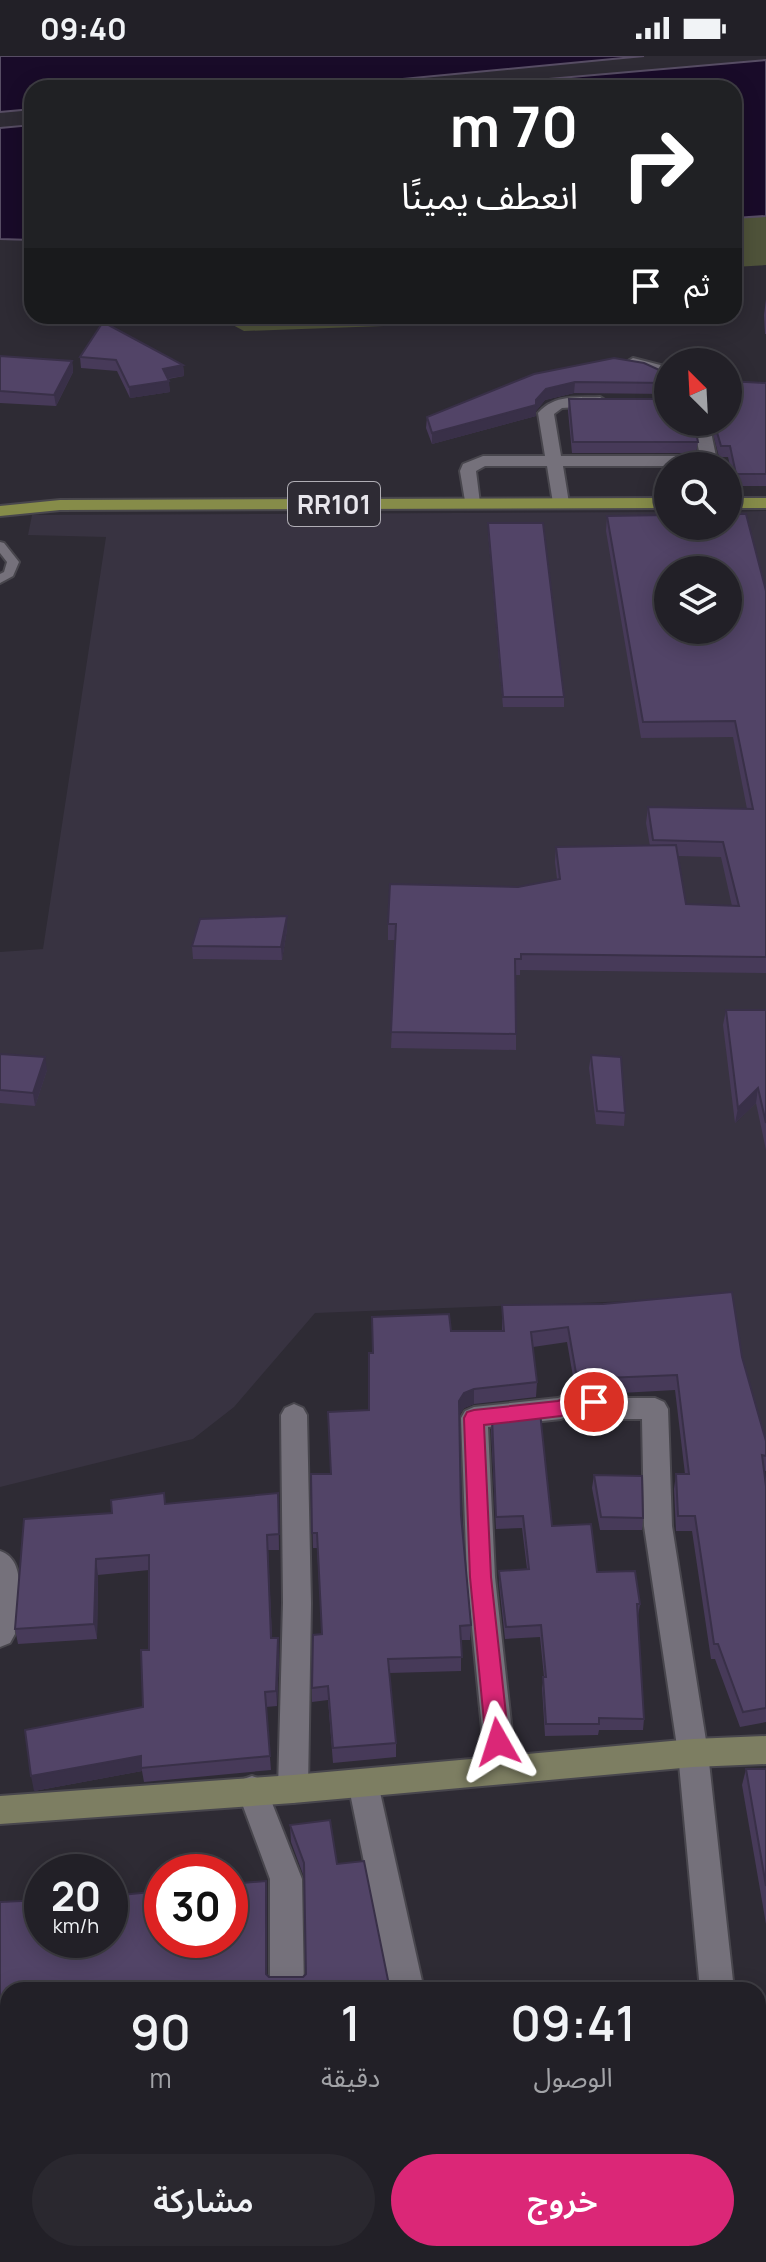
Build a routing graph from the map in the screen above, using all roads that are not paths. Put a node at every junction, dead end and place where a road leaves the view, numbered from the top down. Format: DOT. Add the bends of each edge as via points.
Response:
graph roads {
  1 [pos="633,363"];
  2 [pos="654,368"];
  3 [pos="621,402"];
  4 [pos="552,460"];
  5 [pos="654,463"];
  6 [pos="472,503"];
  7 [pos="561,503"];
  8 [pos="654,503"];
  9 [pos="742,503"];
  10 [pos="766,503"];
  11 [pos="0,511"];
  12 [pos="0,545"];
  13 [pos="0,579"];
  14 [pos="294,1415"];
  15 [pos="0,1563"];
  16 [pos="0,1634"];
  17 [pos="766,1750"];
  18 [pos="693,1753"];
  19 [pos="501,1769"];
  20 [pos="363,1783"];
  21 [pos="293,1789"];
  22 [pos="252,1790"];
  23 [pos="0,1810"];
  24 [pos="287,1982"];
  25 [pos="405,1982"];
  26 [pos="716,1982"];
  1 -- 2 [label="street"];
  3 -- 4 [label="street" via="552,406 546,413"];
  4 -- 5 [label="street"];
  4 -- 6 [label="street" via="475,464 468,471"];
  4 -- 7 [label="street"];
  6 -- 7 [label="main road, RR101"];
  6 -- 11 [label="main road, RR101" via="60,505"];
  7 -- 8 [label="main road, RR101"];
  9 -- 10 [label="main road"];
  12 -- 13 [label="lane" via="13,562 9,574"];
  14 -- 21 [label="street"];
  15 -- 16 [label="street"];
  17 -- 18 [label="main road"];
  18 -- 19 [label="main road"];
  18 -- 19 [label="street" via="658,1526 655,1409 604,1408 582,1399 561,1408 474,1418 481,1577"];
  18 -- 26 [label="street"];
  19 -- 20 [label="main road"];
  20 -- 21 [label="main road"];
  20 -- 25 [label="street"];
  21 -- 22 [label="main road"];
  22 -- 23 [label="main road"];
  22 -- 24 [label="street" via="286,1879"];
}
